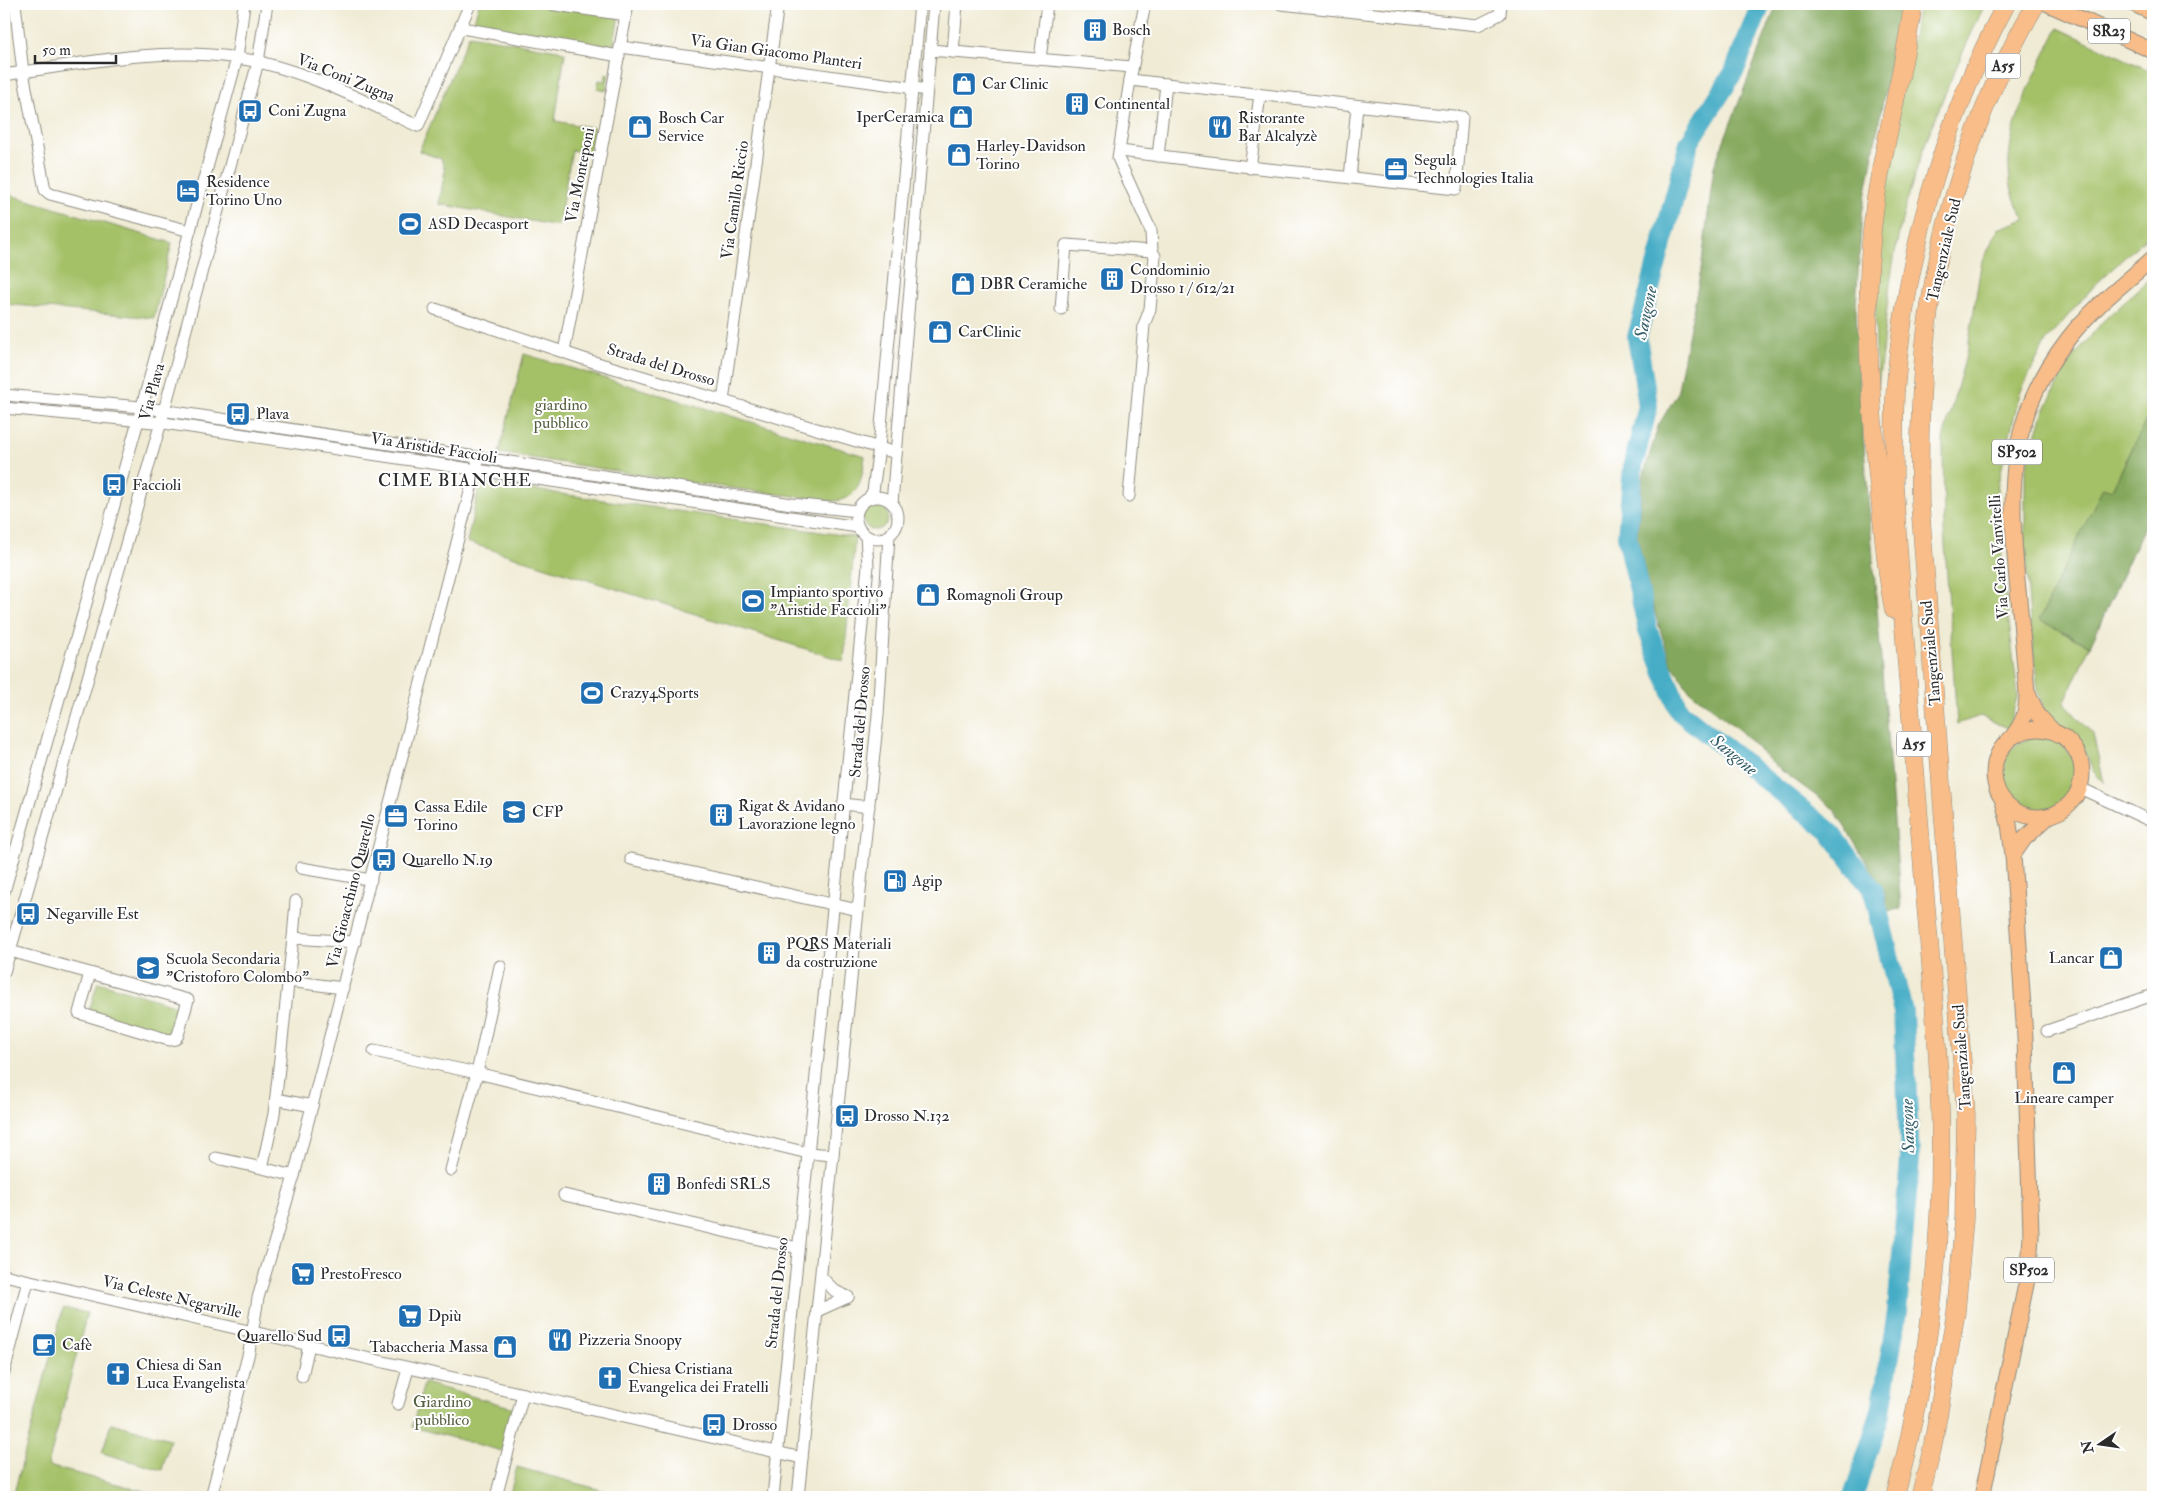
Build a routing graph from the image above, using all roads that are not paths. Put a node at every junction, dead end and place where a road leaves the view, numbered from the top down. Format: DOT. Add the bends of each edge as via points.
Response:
graph roads {
  1 [pos="15,4"];
  2 [pos="244,4"];
  3 [pos="267,4"];
  4 [pos="470,4"];
  5 [pos="549,4"];
  6 [pos="778,4"];
  7 [pos="920,4"];
  8 [pos="934,4"];
  9 [pos="957,4"];
  10 [pos="1047,4"];
  11 [pos="1144,4"];
  12 [pos="1281,4"];
  13 [pos="1501,4"];
  14 [pos="1913,4"];
  15 [pos="2006,4"];
  16 [pos="2036,4"];
  17 [pos="2048,4"];
  18 [pos="2134,4"];
  19 [pos="627,9"];
  20 [pos="2153,13"];
  21 [pos="462,28"];
  22 [pos="930,50"];
  23 [pos="620,51"];
  24 [pos="2153,51"];
  25 [pos="953,52"];
  26 [pos="237,58"];
  27 [pos="1040,59"];
  28 [pos="258,62"];
  29 [pos="1132,67"];
  30 [pos="770,68"];
  31 [pos="23,72"];
  32 [pos="4,75"];
  33 [pos="1130,80"];
  34 [pos="1166,84"];
  35 [pos="914,88"];
  36 [pos="927,89"];
  37 [pos="1260,95"];
  38 [pos="1357,106"];
  39 [pos="1120,151"];
  40 [pos="1158,156"];
  41 [pos="1250,168"];
  42 [pos="1350,178"];
  43 [pos="190,231"];
  44 [pos="1152,251"];
  45 [pos="182,257"];
  46 [pos="2153,258"];
  47 [pos="204,262"];
  48 [pos="435,309"];
  49 [pos="1061,309"];
  50 [pos="564,352"];
  51 [pos="4,395"];
  52 [pos="723,400"];
  53 [pos="141,407"];
  54 [pos="4,408"];
  55 [pos="162,417"];
  56 [pos="138,421"];
  57 [pos="878,447"];
  58 [pos="896,453"];
  59 [pos="479,457"];
  60 [pos="476,471"];
  61 [pos="1130,496"];
  62 [pos="868,498"];
  63 [pos="892,503"];
  64 [pos="857,511"];
  65 [pos="858,527"];
  66 [pos="866,536"];
  67 [pos="888,536"];
  68 [pos="1909,688"];
  69 [pos="2027,693"];
  70 [pos="2053,731"];
  71 [pos="2012,736"];
  72 [pos="36,780"];
  73 [pos="57,785"];
  74 [pos="2080,788"];
  75 [pos="29,801"];
  76 [pos="2003,802"];
  77 [pos="843,804"];
  78 [pos="51,807"];
  79 [pos="869,807"];
  80 [pos="2048,817"];
  81 [pos="2153,822"];
  82 [pos="2013,854"];
  83 [pos="631,860"];
  84 [pos="301,868"];
  85 [pos="370,880"];
  86 [pos="4,892"];
  87 [pos="296,901"];
  88 [pos="832,906"];
  89 [pos="858,910"];
  90 [pos="293,938"];
  91 [pos="355,942"];
  92 [pos="10,951"];
  93 [pos="500,966"];
  94 [pos="4,972"];
  95 [pos="90,973"];
  96 [pos="288,981"];
  97 [pos="343,988"];
  98 [pos="2153,995"];
  99 [pos="2047,1031"];
  100 [pos="374,1052"];
  101 [pos="476,1073"];
  102 [pos="276,1099"];
  103 [pos="312,1106"];
  104 [pos="808,1153"];
  105 [pos="833,1155"];
  106 [pos="216,1158"];
  107 [pos="262,1168"];
  108 [pos="452,1170"];
  109 [pos="294,1176"];
  110 [pos="564,1195"];
  111 [pos="798,1248"];
  112 [pos="4,1275"];
  113 [pos="821,1277"];
  114 [pos="28,1280"];
  115 [pos="817,1311"];
  116 [pos="252,1332"];
  117 [pos="309,1345"];
  118 [pos="408,1368"];
  119 [pos="4,1372"];
  120 [pos="302,1376"];
  121 [pos="523,1394"];
  122 [pos="398,1404"];
  123 [pos="777,1452"];
  124 [pos="802,1458"];
  125 [pos="211,1497"];
  126 [pos="496,1497"];
  127 [pos="773,1497"];
  128 [pos="798,1497"];
  129 [pos="1895,1497"];
  130 [pos="1920,1497"];
  131 [pos="1982,1497"];
  1 -- 31 [label="street"];
  2 -- 26 [label="street, Via Plava"];
  3 -- 28 [label="street, Via Plava"];
  4 -- 21 [label="street"];
  5 -- 19 [label="street"];
  6 -- 30 [label="street, Via Camillo Riccio"];
  7 -- 35 [label="street"];
  8 -- 22 [label="street"];
  9 -- 25 [label="street"];
  10 -- 27 [label="street"];
  11 -- 29 [label="street"];
  12 -- 13 [label="street" via="1478,25 1500,14"];
  14 -- 68 [label="highway" via="1876,204 1868,323 1874,445 1889,586"];
  15 -- 68 [label="highway, Tangenziale Sud / A55" via="1971,76 1951,129 1926,208 1906,301 1896,394 1894,485"];
  16 -- 130 [label="highway, Tangenziale Sud / A55" via="1995,84 1965,164 1938,264 1924,350 1920,504 1966,1115 1964,1219 1956,1312 1932,1450"];
  17 -- 24 [label="main road, SR23"];
  18 -- 20 [label="main road, SR23"];
  19 -- 23 [label="street, Via Monteponi"];
  21 -- 23 [label="street, Via Gian Giacomo Planteri"];
  21 -- 28 [label="street, Via Coni Zugna" via="418,126 306,76"];
  22 -- 25 [label="street"];
  22 -- 36 [label="street"];
  23 -- 30 [label="street, Via Gian Giacomo Planteri"];
  23 -- 50 [label="street, Via Monteponi"];
  25 -- 27 [label="street"];
  26 -- 28 [label="street, Via Coni Zugna"];
  26 -- 31 [label="street, Via Coni Zugna" via="175,55 128,58"];
  26 -- 43 [label="street, Via Plava"];
  27 -- 29 [label="street"];
  28 -- 47 [label="street, Via Plava"];
  29 -- 33 [label="street"];
  30 -- 35 [label="street, Via Gian Giacomo Planteri"];
  30 -- 52 [label="street, Via Camillo Riccio"];
  31 -- 32 [label="street, Via Coni Zugna"];
  31 -- 43 [label="street" via="45,190"];
  33 -- 34 [label="street"];
  33 -- 39 [label="street"];
  34 -- 37 [label="street"];
  34 -- 40 [label="street"];
  35 -- 36 [label="street, Via Gian Giacomo Planteri"];
  35 -- 57 [label="street"];
  36 -- 58 [label="street"];
  37 -- 38 [label="street"];
  37 -- 41 [label="street"];
  38 -- 42 [label="street"];
  38 -- 42 [label="street" via="1462,117 1456,189"];
  39 -- 40 [label="street"];
  39 -- 44 [label="street" via="1119,163 1151,231"];
  40 -- 41 [label="street"];
  41 -- 42 [label="street"];
  43 -- 45 [label="street, Via Plava"];
  44 -- 49 [label="street" via="1066,245"];
  44 -- 61 [label="street" via="1155,256 1151,302 1144,325"];
  45 -- 47 [label="street"];
  45 -- 53 [label="street, Via Plava"];
  46 -- 69 [label="main road, Via Carlo Vanvitelli / SP502" via="2069,339 2044,375 2025,420 2014,465 2012,505"];
  47 -- 55 [label="street, Via Plava"];
  48 -- 50 [label="street, Strada del Drosso"];
  50 -- 52 [label="street, Strada del Drosso"];
  51 -- 53 [label="street, Via Aristide Faccioli"];
  52 -- 57 [label="street, Strada del Drosso"];
  53 -- 55 [label="street, Via Aristide Faccioli"];
  53 -- 56 [label="street, Via Plava"];
  54 -- 56 [label="street, Via Aristide Faccioli"];
  55 -- 56 [label="street, Via Aristide Faccioli"];
  55 -- 59 [label="street, Via Aristide Faccioli"];
  55 -- 60 [label="street, Via Aristide Faccioli"];
  55 -- 73 [label="street, Via Plava"];
  56 -- 72 [label="street, Via Plava"];
  57 -- 58 [label="street, Strada del Drosso"];
  57 -- 62 [label="street" via="873,491"];
  58 -- 63 [label="street"];
  59 -- 60 [label="street, Via Gioacchino Quarello"];
  59 -- 64 [label="street, Via Aristide Faccioli"];
  60 -- 65 [label="street, Via Aristide Faccioli"];
  60 -- 85 [label="street, Via Gioacchino Quarello"];
  62 -- 63 [label="street" via="881,497"];
  62 -- 64 [label="street"];
  63 -- 67 [label="street" via="898,520"];
  64 -- 65 [label="street"];
  65 -- 66 [label="street"];
  66 -- 67 [label="street" via="878,539"];
  66 -- 77 [label="street, Strada del Drosso" via="868,566"];
  67 -- 79 [label="street, Strada del Drosso" via="878,716"];
  68 -- 129 [label="highway, Tangenziale Sud / A55" via="1937,1052 1941,1158 1936,1268 1930,1318 1919,1388"];
  69 -- 70 [label="main road, SP502" via="2038,715"];
  69 -- 71 [label="main road, SP502" via="2027,709 2022,724"];
  70 -- 71 [label="main road" via="2032,729"];
  70 -- 74 [label="main road, SP502" via="2070,743 2080,760"];
  71 -- 76 [label="main road, SP502" via="1994,762 1994,783"];
  72 -- 73 [label="street"];
  72 -- 75 [label="street, Via Plava"];
  73 -- 78 [label="street, Via Plava"];
  74 -- 80 [label="main road" via="2068,806"];
  74 -- 81 [label="street"];
  75 -- 78 [label="street"];
  75 -- 86 [label="street, Via Plava"];
  76 -- 80 [label="main road" via="2023,816"];
  76 -- 82 [label="main road, SP502"];
  77 -- 79 [label="street"];
  77 -- 88 [label="street, Strada del Drosso"];
  78 -- 92 [label="street, Via Plava"];
  79 -- 89 [label="street, Strada del Drosso"];
  80 -- 82 [label="main road"];
  82 -- 131 [label="main road, SP502" via="2025,1038 2031,1242 2029,1270"];
  83 -- 88 [label="street"];
  84 -- 85 [label="street"];
  85 -- 91 [label="street, Via Gioacchino Quarello"];
  87 -- 90 [label="street"];
  88 -- 89 [label="street"];
  88 -- 104 [label="street, Strada del Drosso"];
  89 -- 105 [label="street, Strada del Drosso"];
  90 -- 91 [label="street"];
  90 -- 96 [label="street"];
  91 -- 97 [label="street, Via Gioacchino Quarello"];
  92 -- 94 [label="street, Via Plava"];
  92 -- 95 [label="street"];
  93 -- 101 [label="street"];
  95 -- 95 [label="street" via="79,1013 169,1040 178,1035 188,1000"];
  96 -- 97 [label="street"];
  96 -- 102 [label="street"];
  97 -- 103 [label="street, Via Gioacchino Quarello"];
  98 -- 99 [label="street"];
  100 -- 101 [label="street"];
  101 -- 104 [label="street"];
  101 -- 108 [label="street"];
  102 -- 103 [label="street"];
  102 -- 107 [label="street"];
  103 -- 109 [label="street, Via Gioacchino Quarello"];
  104 -- 105 [label="street"];
  104 -- 111 [label="street, Strada del Drosso"];
  105 -- 113 [label="street, Strada del Drosso"];
  106 -- 107 [label="street"];
  107 -- 109 [label="street"];
  109 -- 116 [label="street, Via Gioacchino Quarello" via="258,1298"];
  110 -- 111 [label="street"];
  111 -- 123 [label="street, Strada del Drosso"];
  112 -- 114 [label="street, Via Celeste Negarville"];
  113 -- 115 [label="street, Strada del Drosso"];
  113 -- 115 [label="street" via="835,1291 848,1297"];
  114 -- 116 [label="street, Via Celeste Negarville"];
  114 -- 119 [label="street"];
  115 -- 124 [label="street, Strada del Drosso"];
  116 -- 117 [label="street, Via Celeste Negarville"];
  116 -- 125 [label="street, Via Gioacchino Quarello"];
  117 -- 118 [label="street, Via Celeste Negarville"];
  117 -- 120 [label="street"];
  118 -- 121 [label="street, Via Celeste Negarville"];
  118 -- 122 [label="street"];
  121 -- 123 [label="street, Via Celeste Negarville"];
  121 -- 126 [label="street"];
  123 -- 124 [label="street, Via Celeste Negarville"];
  123 -- 127 [label="street, Strada del Drosso"];
  124 -- 128 [label="street, Strada del Drosso"];
}
